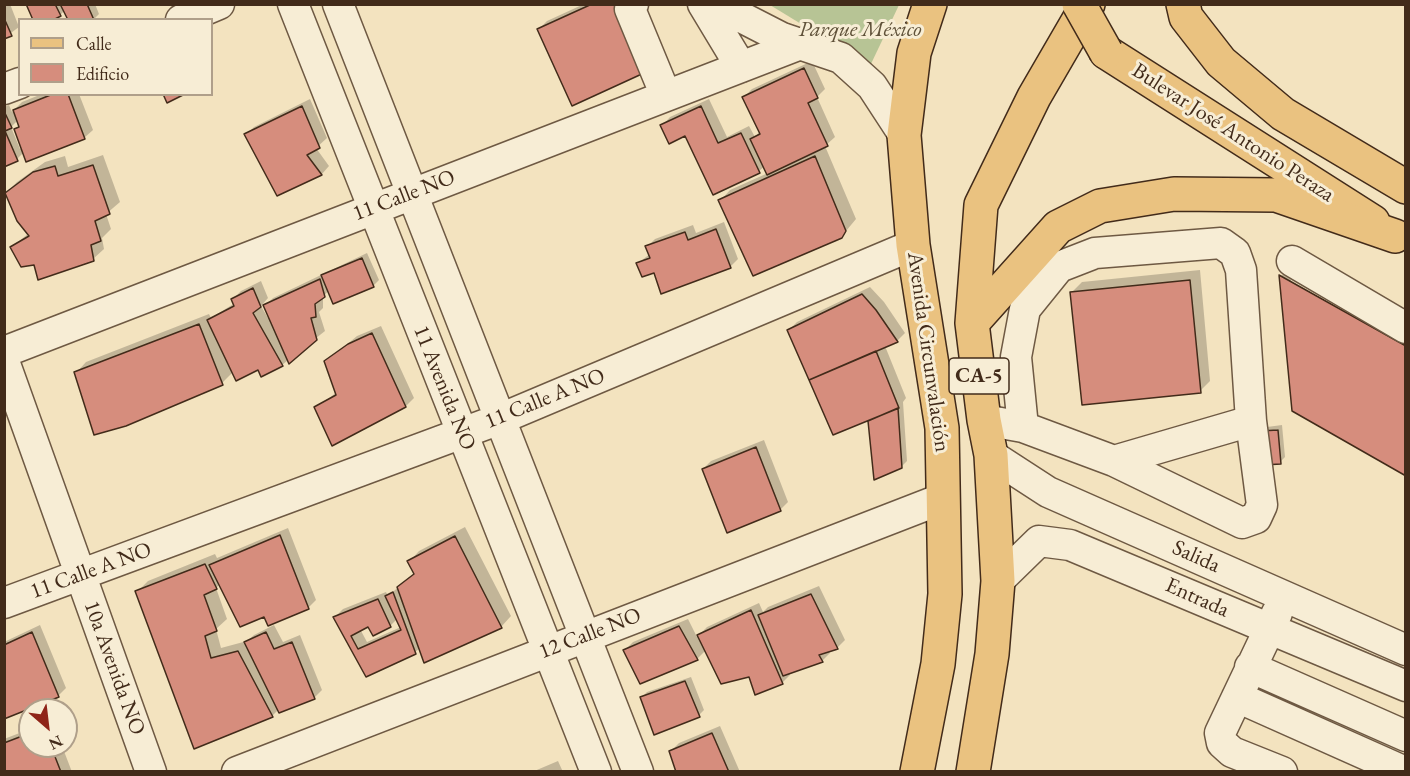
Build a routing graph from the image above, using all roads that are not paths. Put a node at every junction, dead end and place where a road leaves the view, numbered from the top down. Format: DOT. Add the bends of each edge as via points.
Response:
graph roads {
  1 [pos="219,4"];
  2 [pos="293,4"];
  3 [pos="338,4"];
  4 [pos="633,4"];
  5 [pos="703,4"];
  6 [pos="731,4"];
  7 [pos="930,4"];
  8 [pos="1079,4"];
  9 [pos="1088,4"];
  10 [pos="1183,4"];
  11 [pos="186,18"];
  12 [pos="803,43"];
  13 [pos="741,67"];
  14 [pos="666,96"];
  15 [pos="904,135"];
  16 [pos="1406,187"];
  17 [pos="411,193"];
  18 [pos="373,208"];
  19 [pos="1400,239"];
  20 [pos="913,245"];
  21 [pos="1292,261"];
  22 [pos="972,323"];
  23 [pos="1406,328"];
  24 [pos="4,352"];
  25 [pos="4,361"];
  26 [pos="500,419"];
  27 [pos="984,420"];
  28 [pos="1251,421"];
  29 [pos="1023,427"];
  30 [pos="462,432"];
  31 [pos="991,455"];
  32 [pos="1114,461"];
  33 [pos="944,498"];
  34 [pos="80,574"];
  35 [pos="998,581"];
  36 [pos="1286,597"];
  37 [pos="4,603"];
  38 [pos="1268,630"];
  39 [pos="585,636"];
  40 [pos="1406,650"];
  41 [pos="548,651"];
  42 [pos="1250,667"];
  43 [pos="1406,686"];
  44 [pos="1237,697"];
  45 [pos="1406,736"];
  46 [pos="1406,764"];
  47 [pos="151,771"];
  48 [pos="237,771"];
  49 [pos="596,771"];
  50 [pos="638,771"];
  51 [pos="915,771"];
  52 [pos="973,771"];
  53 [pos="1282,771"];
  54 [pos="1402,771"];
  1 -- 11 [label="street"];
  2 -- 18 [label="street, 11 Avenida NO"];
  3 -- 17 [label="street, 11 Avenida NO"];
  4 -- 14 [label="street" via="630,9"];
  5 -- 13 [label="street"];
  6 -- 12 [label="street" via="743,18 782,38"];
  7 -- 15 [label="main road, Avenida Circunvalación / CA-5" via="914,53"];
  8 -- 19 [label="main road, Bulevar José Antonio Peraza, bridge" via="1106,52"];
  9 -- 22 [label="main road, Avenida Circunvalación / CA-5" via="1034,98 981,205"];
  10 -- 16 [label="main road, Bulevar José Antonio Peraza" via="1186,17 1221,62 1283,114"];
  12 -- 13 [label="street, 11 Calle NO"];
  12 -- 15 [label="street" via="841,58 872,86"];
  13 -- 14 [label="street, 11 Calle NO"];
  14 -- 17 [label="street, 11 Calle NO"];
  15 -- 20 [label="main road, Avenida Circunvalación / CA-5"];
  17 -- 18 [label="street, 11 Calle NO"];
  17 -- 26 [label="street, 11 Avenida NO"];
  18 -- 24 [label="street, 11 Calle NO"];
  18 -- 30 [label="street, 11 Avenida NO"];
  19 -- 22 [label="main road" via="1276,195 1174,194 1100,206 1058,227"];
  20 -- 26 [label="street, 11 Calle A NO"];
  20 -- 33 [label="main road, Avenida Circunvalación / CA-5" via="942,428"];
  21 -- 23 [label="street"];
  22 -- 27 [label="main road, Avenida Circunvalación / CA-5"];
  25 -- 34 [label="street, 10a Avenida NO"];
  26 -- 30 [label="street, 11 Calle A NO"];
  26 -- 39 [label="street, 11 Avenida NO"];
  27 -- 29 [label="street"];
  27 -- 31 [label="main road, Avenida Circunvalación / CA-5"];
  28 -- 29 [label="street" via="1242,270 1235,253 1221,243 1095,253 1059,267 1025,309 1016,357"];
  28 -- 32 [label="street"];
  28 -- 32 [label="street" via="1262,505 1256,518 1242,523"];
  29 -- 32 [label="street"];
  30 -- 34 [label="street, 11 Calle A NO"];
  30 -- 41 [label="street, 11 Avenida NO"];
  31 -- 35 [label="main road, Avenida Circunvalación / CA-5"];
  31 -- 36 [label="street, Salida" via="1048,492"];
  33 -- 39 [label="street, 12 Calle NO"];
  33 -- 51 [label="main road, Avenida Circunvalación / CA-5" via="945,594 938,664"];
  34 -- 37 [label="street, 11 Calle A NO"];
  34 -- 47 [label="street, 10a Avenida NO"];
  35 -- 38 [label="street, Entrada" via="1039,541 1070,544"];
  35 -- 52 [label="main road, Avenida Circunvalación / CA-5" via="992,654"];
  36 -- 38 [label="street"];
  36 -- 40 [label="street, Salida"];
  38 -- 42 [label="street"];
  38 -- 43 [label="street, Entrada"];
  39 -- 41 [label="street, 12 Calle NO"];
  39 -- 50 [label="street, 11 Avenida NO"];
  41 -- 48 [label="street, 12 Calle NO"];
  41 -- 49 [label="street, 11 Avenida NO"];
  42 -- 44 [label="street"];
  42 -- 45 [label="street"];
  44 -- 53 [label="street" via="1220,733 1221,743 1232,752"];
  44 -- 54 [label="street"];
  46 -- 54 [label="street"];
}
